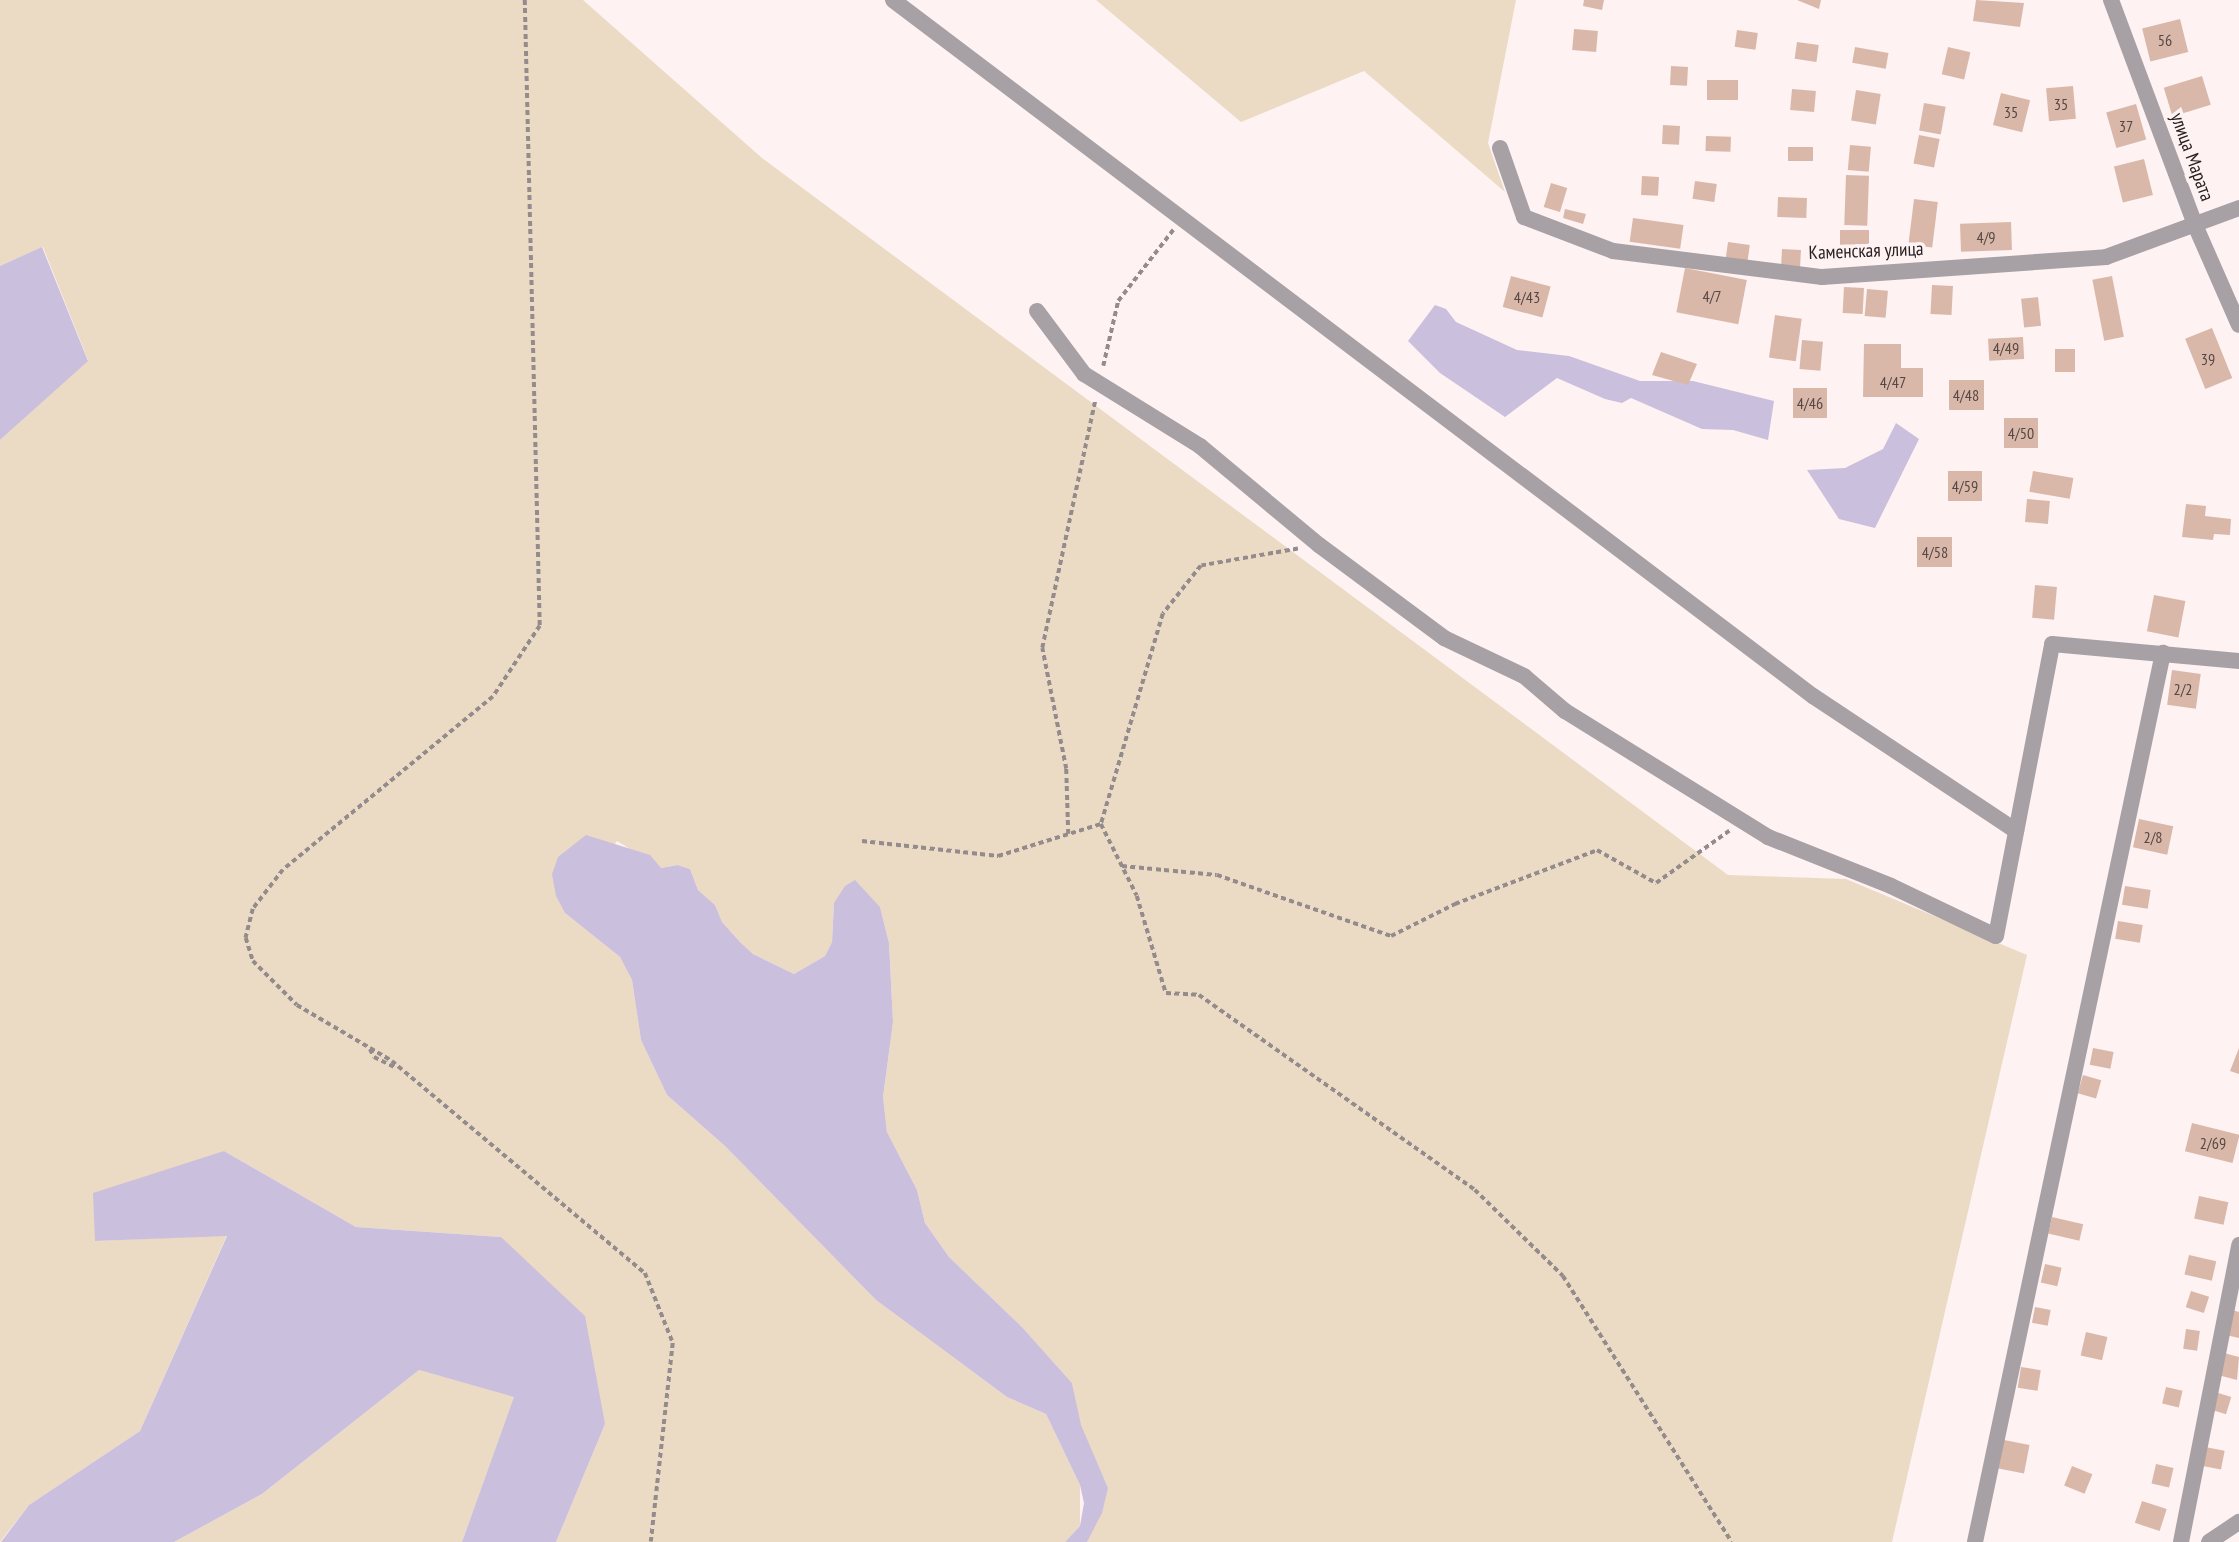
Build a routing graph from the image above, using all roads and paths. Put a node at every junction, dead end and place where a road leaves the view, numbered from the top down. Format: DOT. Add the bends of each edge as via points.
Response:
graph roads {
  1 [pos="525,0"];
  2 [pos="893,0"];
  3 [pos="2111,0"];
  4 [pos="1500,148"];
  5 [pos="2239,208"];
  6 [pos="1183,217"];
  7 [pos="2194,225"];
  8 [pos="1037,310"];
  9 [pos="2239,325"];
  10 [pos="1099,383"];
  11 [pos="1319,545"];
  12 [pos="2163,653"];
  13 [pos="2239,661"];
  14 [pos="1742,821"];
  15 [pos="1101,824"];
  16 [pos="2016,831"];
  17 [pos="1068,834"];
  18 [pos="862,841"];
  19 [pos="1122,866"];
  20 [pos="368,1046"];
  21 [pos="399,1068"];
  22 [pos="2239,1245"];
  23 [pos="2239,1522"];
  24 [pos="651,1542"];
  25 [pos="1732,1542"];
  26 [pos="1975,1542"];
  27 [pos="2181,1542"];
  28 [pos="2209,1542"];
  1 -- 20 [label="path" via="540,626 493,697 283,870 253,909 246,938 254,961 297,1005"];
  2 -- 6 [label="street"];
  3 -- 7 [label="street, улица Марата"];
  4 -- 7 [label="street, Каменская улица" via="1524,217 1613,251 1822,277 2106,257"];
  5 -- 7 [label="street, Каменская улица"];
  6 -- 10 [label="path" via="1118,301"];
  6 -- 16 [label="street" via="1813,696"];
  7 -- 9 [label="street, улица Марата"];
  8 -- 10 [label="street" via="1084,374"];
  10 -- 11 [label="street" via="1200,446"];
  10 -- 17 [label="path" via="1042,648 1066,769"];
  11 -- 14 [label="street" via="1444,638 1524,676 1565,711"];
  11 -- 15 [label="path" via="1201,566 1163,614"];
  12 -- 13 [label="street"];
  12 -- 16 [label="street" via="2052,643"];
  12 -- 26 [label="street"];
  14 -- 16 [label="street" via="1768,837 1996,936"];
  14 -- 19 [label="path" via="1656,883 1597,850 1455,904 1391,936 1217,875"];
  15 -- 17 [label="path"];
  15 -- 19 [label="path"];
  17 -- 18 [label="path" via="998,856"];
  19 -- 25 [label="path" via="1137,896 1166,993 1199,995 1475,1190 1563,1276"];
  20 -- 21 [label="path"];
  20 -- 21 [label="path" via="374,1057"];
  21 -- 24 [label="path" via="566,1202 645,1273 673,1343"];
  22 -- 27 [label="street"];
  23 -- 28 [label="street"];
}
